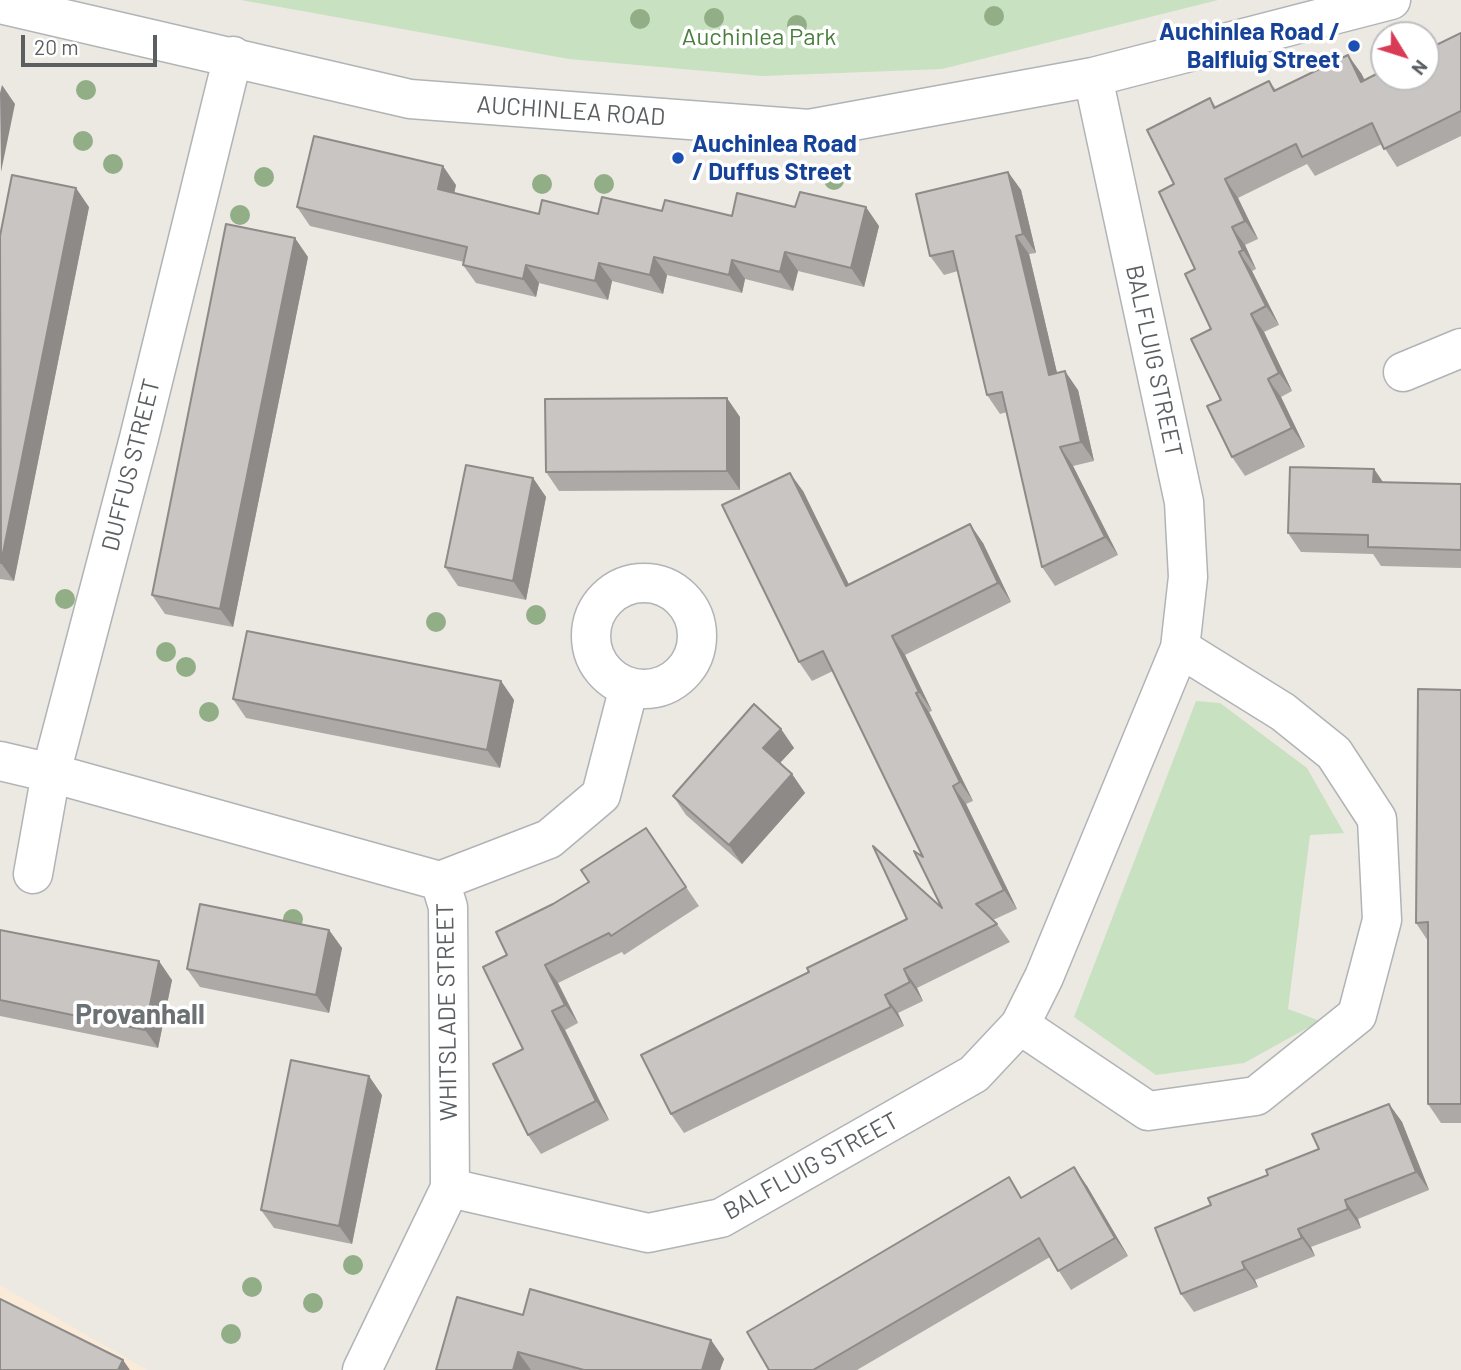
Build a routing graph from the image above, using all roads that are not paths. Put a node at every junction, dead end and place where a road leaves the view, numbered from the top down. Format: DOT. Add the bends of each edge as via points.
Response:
graph roads {
  1 [pos="1391,0"];
  2 [pos="0,4"];
  3 [pos="233,56"];
  4 [pos="1093,77"];
  5 [pos="1461,348"];
  6 [pos="1403,372"];
  7 [pos="1180,648"];
  8 [pos="629,687"];
  9 [pos="0,761"];
  10 [pos="51,773"];
  11 [pos="33,874"];
  12 [pos="440,881"];
  13 [pos="1020,1025"];
  14 [pos="450,1188"];
  15 [pos="362,1370"];
  1 -- 4 [label="street, AUCHINLEA ROAD"];
  2 -- 3 [label="street, AUCHINLEA ROAD"];
  3 -- 4 [label="street, AUCHINLEA ROAD" via="410,99 809,129"];
  3 -- 10 [label="street, DUFFUS STREET"];
  4 -- 7 [label="street, BALFLUIG STREET" via="1184,502 1188,577"];
  5 -- 6 [label="street"];
  7 -- 13 [label="street, BALFLUIG STREET"];
  7 -- 13 [label="street" via="1283,712 1334,752 1377,819 1382,920 1357,1015 1256,1096 1148,1111"];
  8 -- 12 [label="street" via="601,795 549,839"];
  9 -- 10 [label="street, WHITSLADE STREET"];
  10 -- 11 [label="street, DUFFUS STREET"];
  10 -- 12 [label="street, WHITSLADE STREET"];
  12 -- 14 [label="street, WHITSLADE STREET" via="448,907"];
  13 -- 14 [label="street, BALFLUIG STREET" via="974,1074 721,1218 648,1233"];
  14 -- 15 [label="street, WHITSLADE STREET"];
}
